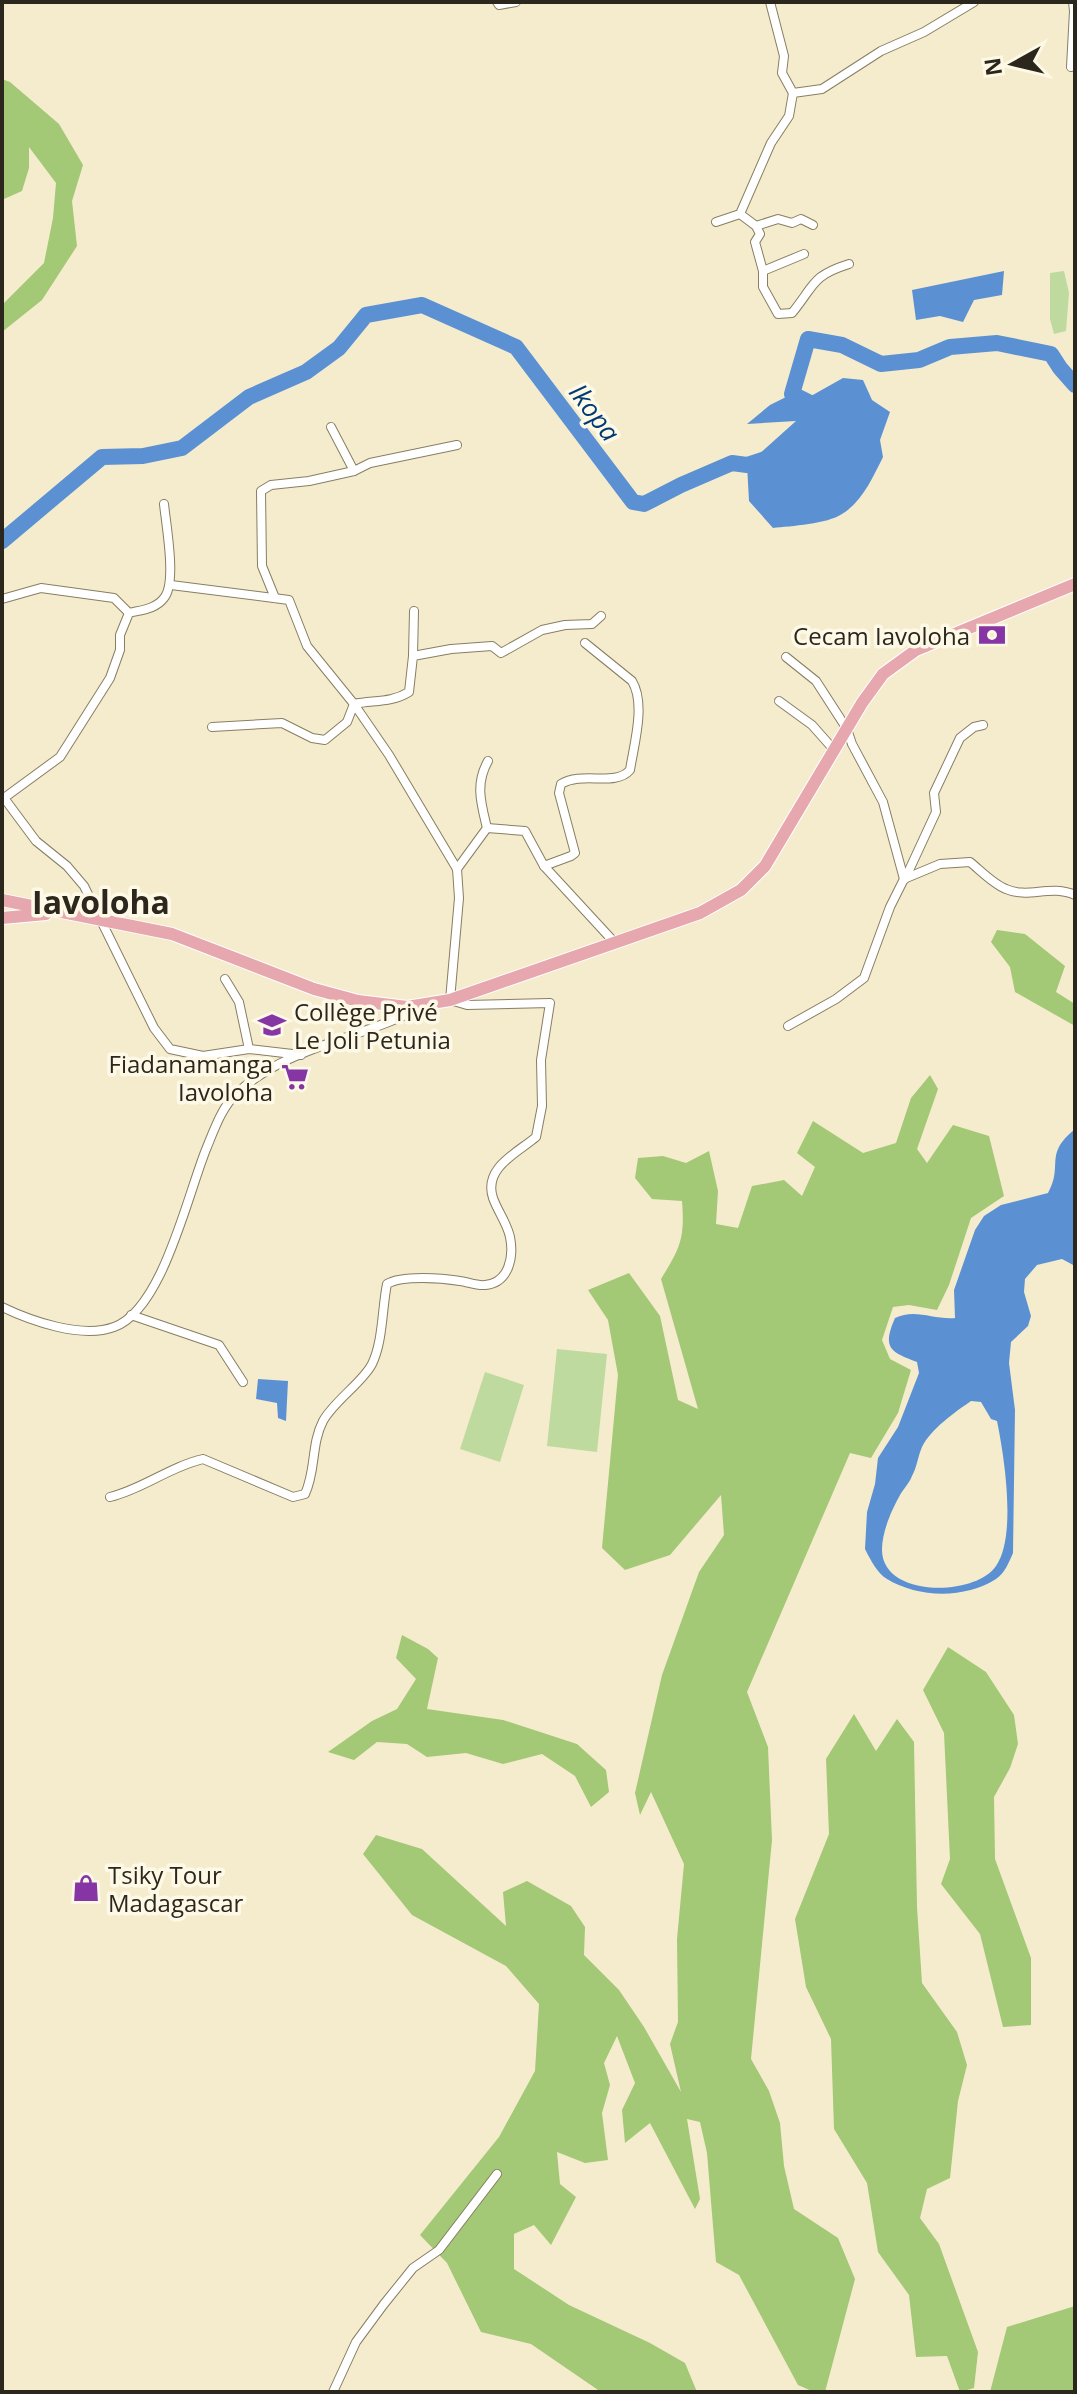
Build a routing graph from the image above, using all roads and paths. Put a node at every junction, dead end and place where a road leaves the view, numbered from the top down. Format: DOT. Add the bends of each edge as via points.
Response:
graph roads {
  1 [pos="497,2"];
  2 [pos="516,2"];
  3 [pos="770,2"];
  4 [pos="974,2"];
  5 [pos="1073,2"];
  6 [pos="1071,67"];
  7 [pos="793,93"];
  8 [pos="740,214"];
  9 [pos="716,222"];
  10 [pos="813,225"];
  11 [pos="756,226"];
  12 [pos="804,254"];
  13 [pos="849,264"];
  14 [pos="763,271"];
  15 [pos="331,427"];
  16 [pos="457,445"];
  17 [pos="354,471"];
  18 [pos="164,504"];
  19 [pos="1075,584"];
  20 [pos="171,585"];
  21 [pos="275,598"];
  22 [pos="2,599"];
  23 [pos="414,611"];
  24 [pos="129,613"];
  25 [pos="601,616"];
  26 [pos="585,643"];
  27 [pos="413,656"];
  28 [pos="786,657"];
  29 [pos="779,701"];
  30 [pos="354,704"];
  31 [pos="983,725"];
  32 [pos="212,727"];
  33 [pos="847,729"];
  34 [pos="835,751"];
  35 [pos="488,761"];
  36 [pos="3,798"];
  37 [pos="487,828"];
  38 [pos="544,866"];
  39 [pos="457,869"];
  40 [pos="904,879"];
  41 [pos="1075,895"];
  42 [pos="2,900"];
  43 [pos="85,917"];
  44 [pos="2,918"];
  45 [pos="100,919"];
  46 [pos="615,943"];
  47 [pos="225,979"];
  48 [pos="450,1000"];
  49 [pos="426,1005"];
  50 [pos="788,1026"];
  51 [pos="249,1049"];
  52 [pos="301,1055"];
  53 [pos="2,1307"];
  54 [pos="131,1315"];
  55 [pos="243,1382"];
  56 [pos="110,1497"];
  57 [pos="497,2174"];
  58 [pos="333,2392"];
  1 -- 2 [label="street"];
  3 -- 7 [label="street" via="784,56 782,73"];
  4 -- 7 [label="street" via="822,89"];
  5 -- 6 [label="street"];
  7 -- 8 [label="street" via="789,116 771,143"];
  8 -- 9 [label="street"];
  8 -- 11 [label="street"];
  10 -- 11 [label="street" via="778,219"];
  11 -- 14 [label="street"];
  12 -- 14 [label="street"];
  13 -- 14 [label="street" via="812,283 792,313 778,314 763,287"];
  15 -- 17 [label="street"];
  16 -- 17 [label="street"];
  17 -- 21 [label="street" via="261,491 262,566"];
  18 -- 20 [label="street"];
  19 -- 33 [label="main road" via="899,660 872,688"];
  20 -- 21 [label="street"];
  20 -- 24 [label="street" via="153,607"];
  21 -- 30 [label="street" via="289,600 307,646"];
  22 -- 24 [label="street" via="41,588 114,598"];
  23 -- 27 [label="street"];
  24 -- 36 [label="street" via="110,678 60,757"];
  25 -- 27 [label="street" via="592,624 542,630 501,653 492,646"];
  26 -- 38 [label="street" via="637,689 630,770 625,776 584,777 561,784 575,853"];
  27 -- 30 [label="street" via="409,692 394,701"];
  28 -- 33 [label="street" via="816,681"];
  29 -- 34 [label="street" via="812,725"];
  30 -- 32 [label="street" via="347,722 325,740 282,723"];
  30 -- 39 [label="street"];
  31 -- 40 [label="street" via="960,738 934,793 936,812"];
  33 -- 34 [label="main road"];
  33 -- 40 [label="street" via="883,802"];
  34 -- 46 [label="main road" via="775,851 748,885 715,907"];
  35 -- 37 [label="street" via="479,790"];
  36 -- 45 [label="street" via="36,841 84,886"];
  37 -- 38 [label="street" via="525,831"];
  37 -- 39 [label="street"];
  38 -- 46 [label="street"];
  39 -- 48 [label="street"];
  40 -- 41 [label="street" via="940,864 970,862 1006,890 1061,889"];
  40 -- 50 [label="street" via="864,978"];
  42 -- 43 [label="main road"];
  43 -- 44 [label="main road"];
  43 -- 45 [label="main road"];
  45 -- 49 [label="main road" via="172,934 314,989 374,1004"];
  45 -- 51 [label="street" via="154,1028 170,1049 203,1056"];
  46 -- 48 [label="main road"];
  47 -- 51 [label="street" via="239,1002"];
  48 -- 49 [label="main road"];
  48 -- 56 [label="street" via="467,1005 550,1003 536,1137 495,1169 491,1183 513,1249 507,1272 484,1286 457,1280 396,1279 387,1284 372,1365 323,1421 305,1494 293,1497 203,1459"];
  49 -- 52 [label="street"];
  51 -- 52 [label="street"];
  52 -- 54 [label="street" via="276,1065 233,1096 202,1159 159,1276"];
  53 -- 54 [label="street" via="76,1329 116,1327"];
  54 -- 55 [label="street" via="219,1345"];
  57 -- 58 [label="street" via="439,2250 413,2268 384,2304 356,2342"];
}
